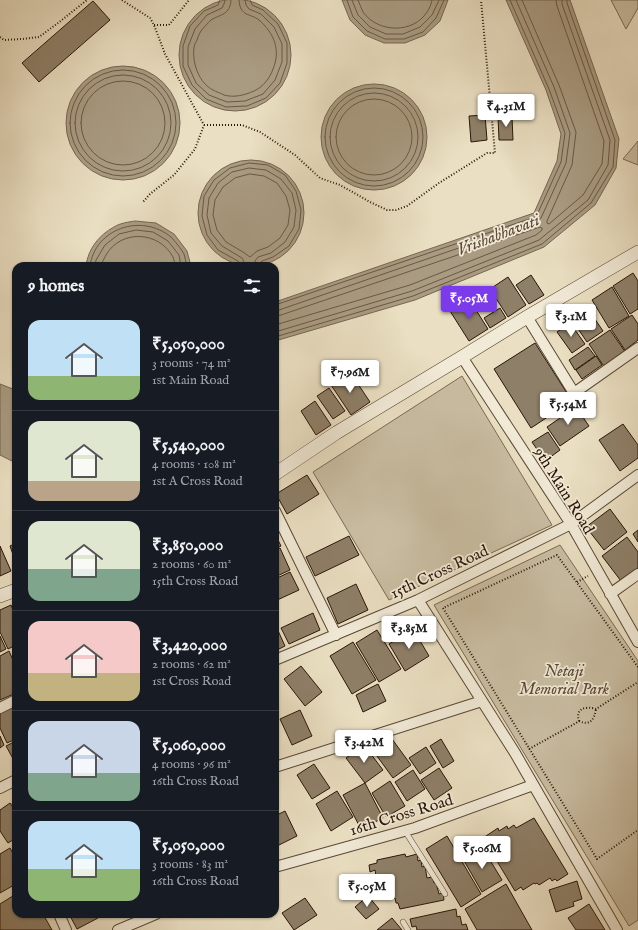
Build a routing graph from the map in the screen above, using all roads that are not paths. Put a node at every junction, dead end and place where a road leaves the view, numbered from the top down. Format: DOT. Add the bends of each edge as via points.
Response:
graph roads {
  1 [pos="638,252"];
  2 [pos="527,317"];
  3 [pos="638,348"];
  4 [pos="462,357"];
  5 [pos="279,471"];
  6 [pos="638,475"];
  7 [pos="279,519"];
  8 [pos="570,524"];
  9 [pos="638,574"];
  10 [pos="12,592"];
  11 [pos="610,594"];
  12 [pos="0,596"];
  13 [pos="418,600"];
  14 [pos="336,634"];
  15 [pos="638,642"];
  16 [pos="279,658"];
  17 [pos="482,701"];
  18 [pos="12,702"];
  19 [pos="0,708"];
  20 [pos="279,766"];
  21 [pos="12,782"];
  22 [pos="533,785"];
  23 [pos="0,788"];
  24 [pos="404,831"];
  25 [pos="279,866"];
  26 [pos="445,894"];
  27 [pos="61,918"];
  28 [pos="146,918"];
  29 [pos="403,922"];
  30 [pos="66,930"];
  31 [pos="118,930"];
  32 [pos="408,930"];
  33 [pos="617,930"];
  1 -- 2 [label="street"];
  2 -- 3 [label="street" via="574,393"];
  2 -- 4 [label="street"];
  4 -- 5 [label="street" via="336,433"];
  4 -- 8 [label="street, 9th Main Road"];
  6 -- 8 [label="street, 15th Cross Road"];
  7 -- 14 [label="street"];
  8 -- 11 [label="street, 9th Main Road"];
  8 -- 13 [label="street, 15th Cross Road"];
  9 -- 11 [label="street"];
  10 -- 12 [label="street"];
  11 -- 15 [label="street, 9th Main Road"];
  13 -- 14 [label="street, 15th Cross Road"];
  13 -- 17 [label="street"];
  14 -- 16 [label="street, 15th Cross Road"];
  17 -- 20 [label="street"];
  17 -- 22 [label="street"];
  18 -- 19 [label="street"];
  21 -- 23 [label="street"];
  22 -- 24 [label="street, 16th Cross Road"];
  22 -- 33 [label="street"];
  24 -- 25 [label="street, 16th Cross Road"];
  24 -- 26 [label="lane"];
  27 -- 30 [label="street"];
  28 -- 31 [label="street"];
  29 -- 32 [label="lane"];
}
